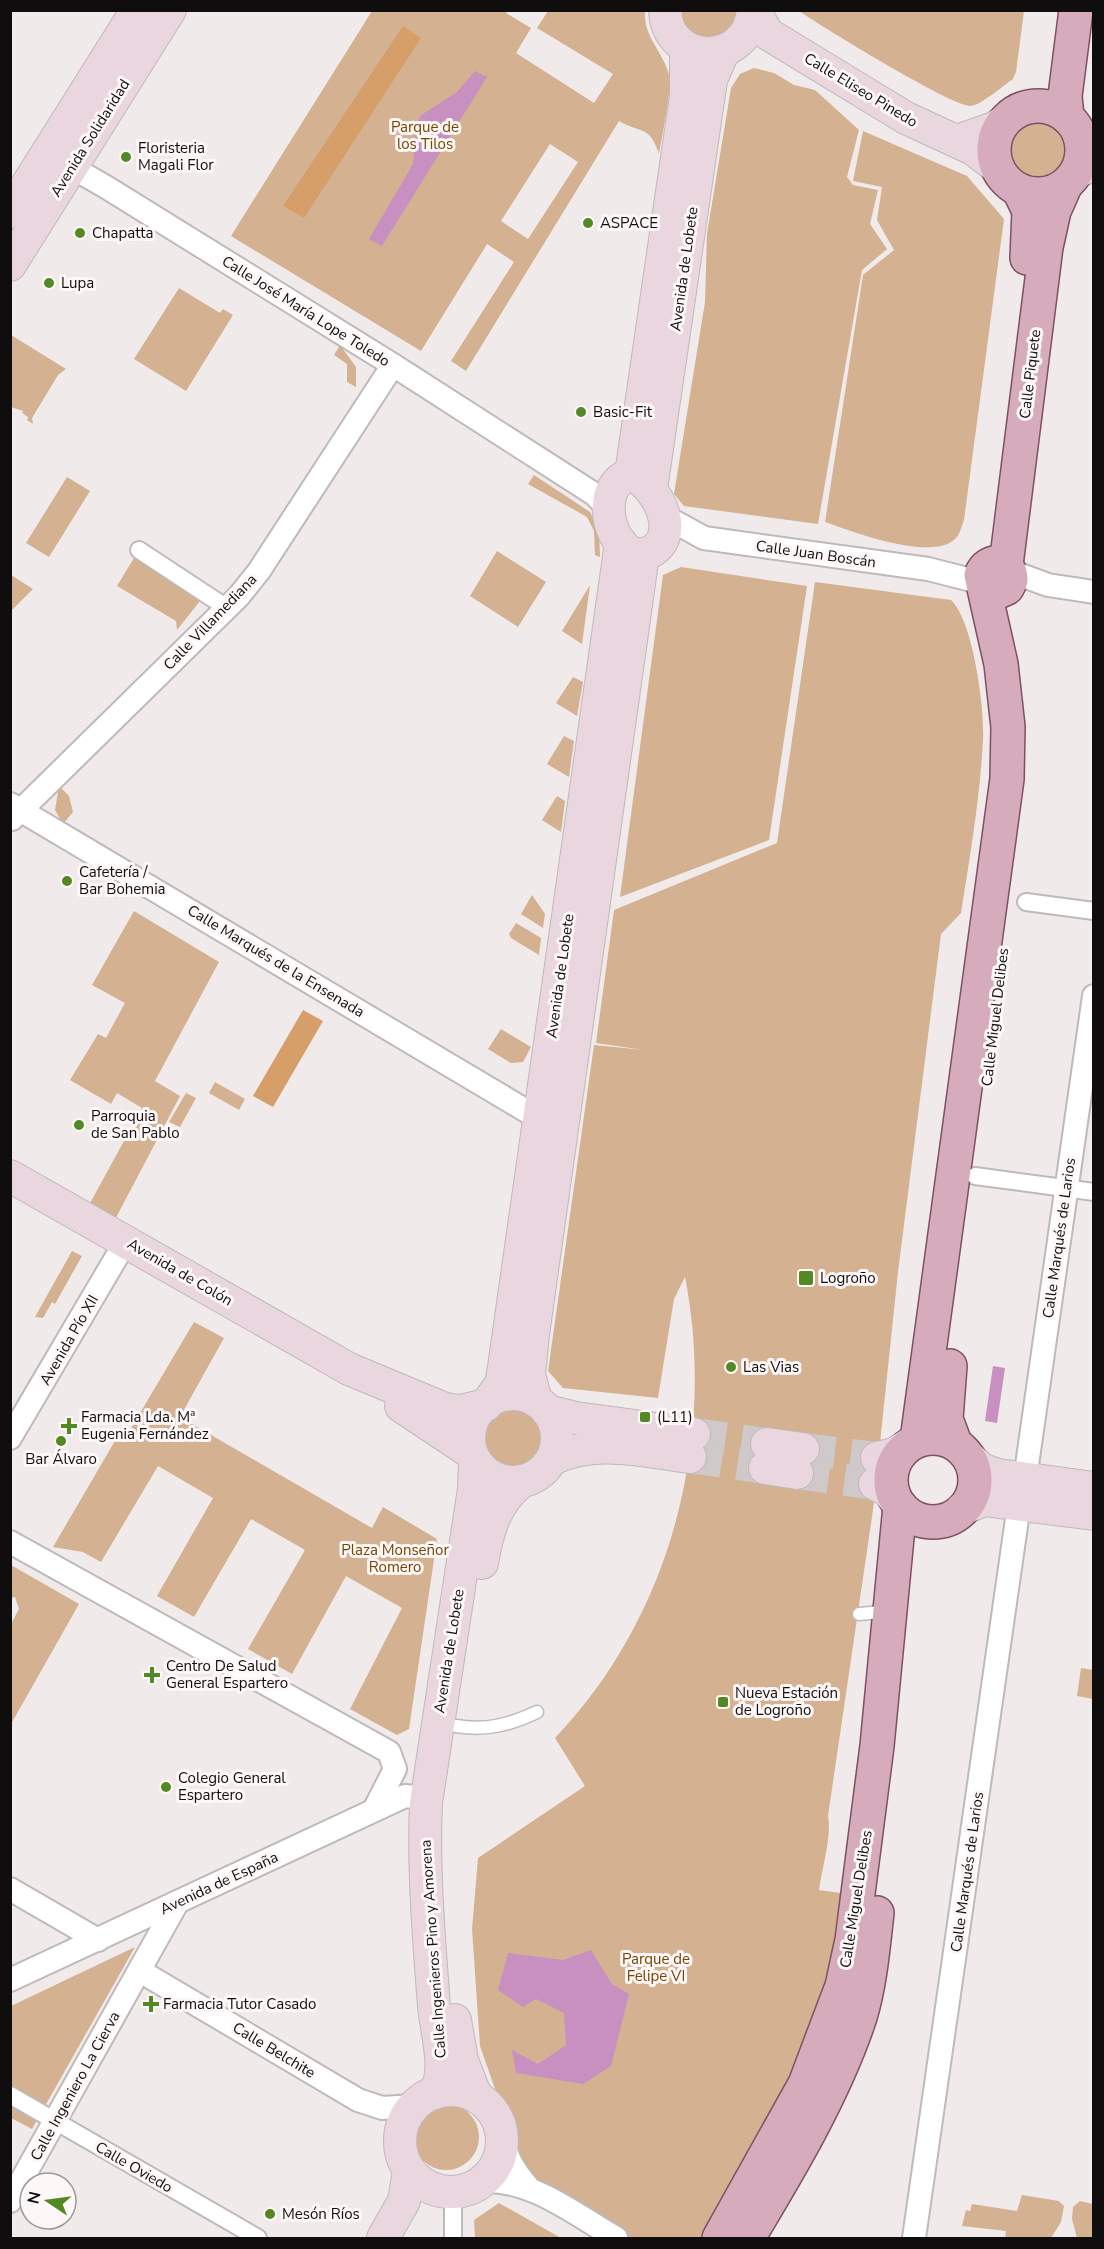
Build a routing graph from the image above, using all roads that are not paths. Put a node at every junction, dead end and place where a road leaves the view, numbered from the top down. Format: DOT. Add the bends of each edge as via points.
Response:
graph roads {
  1 [pos="137,10"];
  2 [pos="170,10"];
  3 [pos="665,10"];
  4 [pos="1058,10"];
  5 [pos="1076,10"];
  6 [pos="748,28"];
  7 [pos="686,48"];
  8 [pos="1018,114"];
  9 [pos="957,141"];
  10 [pos="1079,154"];
  11 [pos="59,161"];
  12 [pos="1008,179"];
  13 [pos="10,212"];
  14 [pos="10,265"];
  15 [pos="393,365"];
  16 [pos="562,473"];
  17 [pos="634,480"];
  18 [pos="608,508"];
  19 [pos="647,541"];
  20 [pos="139,550"];
  21 [pos="996,577"];
  22 [pos="1094,592"];
  23 [pos="227,608"];
  24 [pos="14,812"];
  25 [pos="1026,902"];
  26 [pos="1094,911"];
  27 [pos="1094,996"];
  28 [pos="540,1119"];
  29 [pos="10,1176"];
  30 [pos="975,1176"];
  31 [pos="1066,1188"];
  32 [pos="1094,1192"];
  33 [pos="126,1240"];
  34 [pos="349,1369"];
  35 [pos="486,1405"];
  36 [pos="541,1406"];
  37 [pos="10,1438"];
  38 [pos="913,1442"];
  39 [pos="961,1450"];
  40 [pos="766,1456"];
  41 [pos="472,1457"];
  42 [pos="552,1459"];
  43 [pos="800,1461"];
  44 [pos="522,1480"];
  45 [pos="1094,1488"];
  46 [pos="1022,1492"];
  47 [pos="893,1500"];
  48 [pos="962,1509"];
  49 [pos="1094,1514"];
  50 [pos="10,1542"];
  51 [pos="10,1555"];
  52 [pos="892,1597"];
  53 [pos="859,1614"];
  54 [pos="537,1712"];
  55 [pos="456,1726"];
  56 [pos="877,1746"];
  57 [pos="433,1747"];
  58 [pos="395,1765"];
  59 [pos="435,1800"];
  60 [pos="374,1810"];
  61 [pos="10,1889"];
  62 [pos="177,1903"];
  63 [pos="98,1940"];
  64 [pos="140,1971"];
  65 [pos="10,1980"];
  66 [pos="10,2095"];
  67 [pos="476,2097"];
  68 [pos="425,2099"];
  69 [pos="56,2121"];
  70 [pos="501,2136"];
  71 [pos="409,2171"];
  72 [pos="483,2181"];
  73 [pos="530,2189"];
  74 [pos="445,2191"];
  75 [pos="10,2201"];
  76 [pos="391,2225"];
  77 [pos="258,2238"];
  78 [pos="453,2238"];
  79 [pos="616,2238"];
  80 [pos="719,2238"];
  81 [pos="748,2238"];
  82 [pos="914,2238"];
  1 -- 11 [label="main road, Avenida Solidaridad"];
  2 -- 11 [label="main road, Avenida Solidaridad"];
  3 -- 7 [label="main road" via="671,34"];
  4 -- 8 [label="main road" via="1046,83"];
  5 -- 10 [label="main road, Calle Piquete" via="1065,96"];
  6 -- 7 [label="main road" via="704,54"];
  6 -- 9 [label="main road, Calle Eliseo Pinedo" via="926,129"];
  6 -- 17 [label="main road, Avenida de Lobete" via="715,68"];
  7 -- 17 [label="main road, Avenida de Lobete" via="686,96"];
  8 -- 9 [label="main road" via="994,128"];
  8 -- 10 [label="main road" via="1050,108"];
  8 -- 12 [label="main road" via="994,147"];
  9 -- 12 [label="main road, Calle Eliseo Pinedo" via="987,158"];
  10 -- 12 [label="main road" via="1037,195"];
  10 -- 21 [label="main road, Calle Piquete" via="1054,211 1046,247"];
  11 -- 13 [label="main road, Avenida Solidaridad"];
  11 -- 14 [label="main road, Avenida Solidaridad"];
  11 -- 15 [label="street, Calle José María Lope Toledo"];
  12 -- 21 [label="main road, Calle Piquete" via="1029,211 1029,245"];
  15 -- 16 [label="street, Calle José María Lope Toledo"];
  15 -- 23 [label="street, Calle Villamediana" via="259,571"];
  16 -- 17 [label="street, Calle José María Lope Toledo" via="596,481"];
  16 -- 18 [label="street, Calle José María Lope Toledo"];
  17 -- 18 [label="main road" via="612,489"];
  17 -- 19 [label="main road"];
  18 -- 19 [label="main road" via="614,530"];
  19 -- 21 [label="street, Calle Juan Boscán" via="704,538"];
  19 -- 28 [label="main road, Avenida de Lobete"];
  19 -- 36 [label="main road, Avenida de Lobete" via="533,1334 529,1374"];
  20 -- 23 [label="street"];
  21 -- 22 [label="street, Calle Juan Boscán"];
  21 -- 30 [label="main road, Calle Miguel Delibes" via="1022,660 1029,723 1028,775"];
  21 -- 38 [label="main road, Calle Miguel Delibes" via="1008,727 1007,779 976,953"];
  23 -- 24 [label="street, Calle Villamediana"];
  24 -- 28 [label="street, Calle Marqués de la Ensenada"];
  25 -- 26 [label="street"];
  27 -- 31 [label="street, Calle Marqués de Larios"];
  28 -- 35 [label="main road, Avenida de Lobete" via="501,1383"];
  29 -- 33 [label="main road, Avenida de Colón"];
  30 -- 31 [label="street"];
  30 -- 39 [label="main road, Calle Miguel Delibes" via="946,1400 946,1419"];
  31 -- 32 [label="street"];
  31 -- 46 [label="street, Calle Marqués de Larios"];
  33 -- 34 [label="main road, Avenida de Colón"];
  33 -- 37 [label="street, Avenida Pío XII"];
  34 -- 35 [label="main road, Avenida de Colón" via="445,1409 460,1411"];
  34 -- 41 [label="main road, Avenida de Colón"];
  35 -- 36 [label="main road" via="516,1395"];
  35 -- 41 [label="main road" via="473,1420 468,1435"];
  36 -- 42 [label="main road" via="553,1420 557,1436"];
  36 -- 42 [label="main road" via="692,1446 595,1447"];
  38 -- 39 [label="main road" via="936,1438"];
  38 -- 47 [label="main road, Calle Miguel Delibes" via="901,1452 891,1470"];
  38 -- 47 [label="main road" via="894,1454"];
  39 -- 46 [label="main road" via="981,1469"];
  39 -- 48 [label="main road, Calle Miguel Delibes" via="975,1475"];
  40 -- 43 [label="main road"];
  41 -- 44 [label="main road" via="495,1478"];
  41 -- 57 [label="main road, Avenida de Lobete" via="474,1489"];
  42 -- 44 [label="main road" via="540,1472"];
  44 -- 55 [label="main road, Avenida de Lobete" via="506,1494 495,1512 487,1538"];
  45 -- 46 [label="main road"];
  46 -- 48 [label="main road"];
  46 -- 49 [label="main road"];
  46 -- 82 [label="street, Calle Marqués de Larios"];
  47 -- 48 [label="main road" via="930,1522"];
  47 -- 52 [label="main road, Calle Miguel Delibes"];
  50 -- 58 [label="street" via="389,1752"];
  51 -- 58 [label="street" via="368,1758"];
  52 -- 53 [label="lane" via="882,1612"];
  52 -- 56 [label="main road, Calle Miguel Delibes"];
  54 -- 55 [label="lane" via="510,1724 479,1730"];
  55 -- 59 [label="main road, Avenida de Lobete"];
  56 -- 80 [label="main road, Calle Miguel Delibes" via="852,1940 842,1986 805,2084"];
  56 -- 81 [label="main road, Calle Miguel Delibes" via="890,1803 869,1976 860,2016 826,2096"];
  57 -- 58 [label="street" via="417,1759"];
  57 -- 59 [label="main road, Avenida de Lobete"];
  58 -- 60 [label="street" via="391,1781"];
  59 -- 60 [label="street, Avenida de España" via="405,1796"];
  59 -- 67 [label="main road, Calle Ingenieros Pino y Amorena" via="451,1992 462,2060"];
  59 -- 68 [label="main road, Calle Ingenieros Pino y Amorena" via="425,1834 431,1963 441,2061 440,2079"];
  60 -- 62 [label="street, Avenida de España"];
  61 -- 63 [label="street"];
  62 -- 63 [label="street, Avenida de España"];
  62 -- 64 [label="street, Calle Ingeniero La Cierva"];
  63 -- 65 [label="street, Avenida de España"];
  64 -- 68 [label="street, Calle Belchite" via="358,2100 382,2108"];
  64 -- 69 [label="street, Calle Ingeniero La Cierva"];
  66 -- 69 [label="street, Calle Oviedo"];
  67 -- 68 [label="main road" via="456,2091"];
  67 -- 70 [label="main road, Calle Ingenieros Pino y Amorena" via="493,2113"];
  68 -- 71 [label="main road, Calle Ingenieros Pino y Amorena" via="404,2120 400,2137 401,2155"];
  69 -- 75 [label="street, Calle Ingeniero La Cierva"];
  69 -- 77 [label="street, Calle Oviedo"];
  70 -- 72 [label="main road" via="498,2162"];
  70 -- 73 [label="street" via="508,2160"];
  71 -- 74 [label="main road" via="421,2183"];
  71 -- 76 [label="main road, Calle Ingenieros Pino y Amorena" via="408,2188"];
  72 -- 73 [label="street" via="497,2180"];
  72 -- 74 [label="main road, Calle Ingenieros Pino y Amorena" via="463,2191"];
  73 -- 79 [label="street"];
  74 -- 76 [label="main road, Calle Ingenieros Pino y Amorena" via="424,2192"];
  74 -- 78 [label="street"];
}
